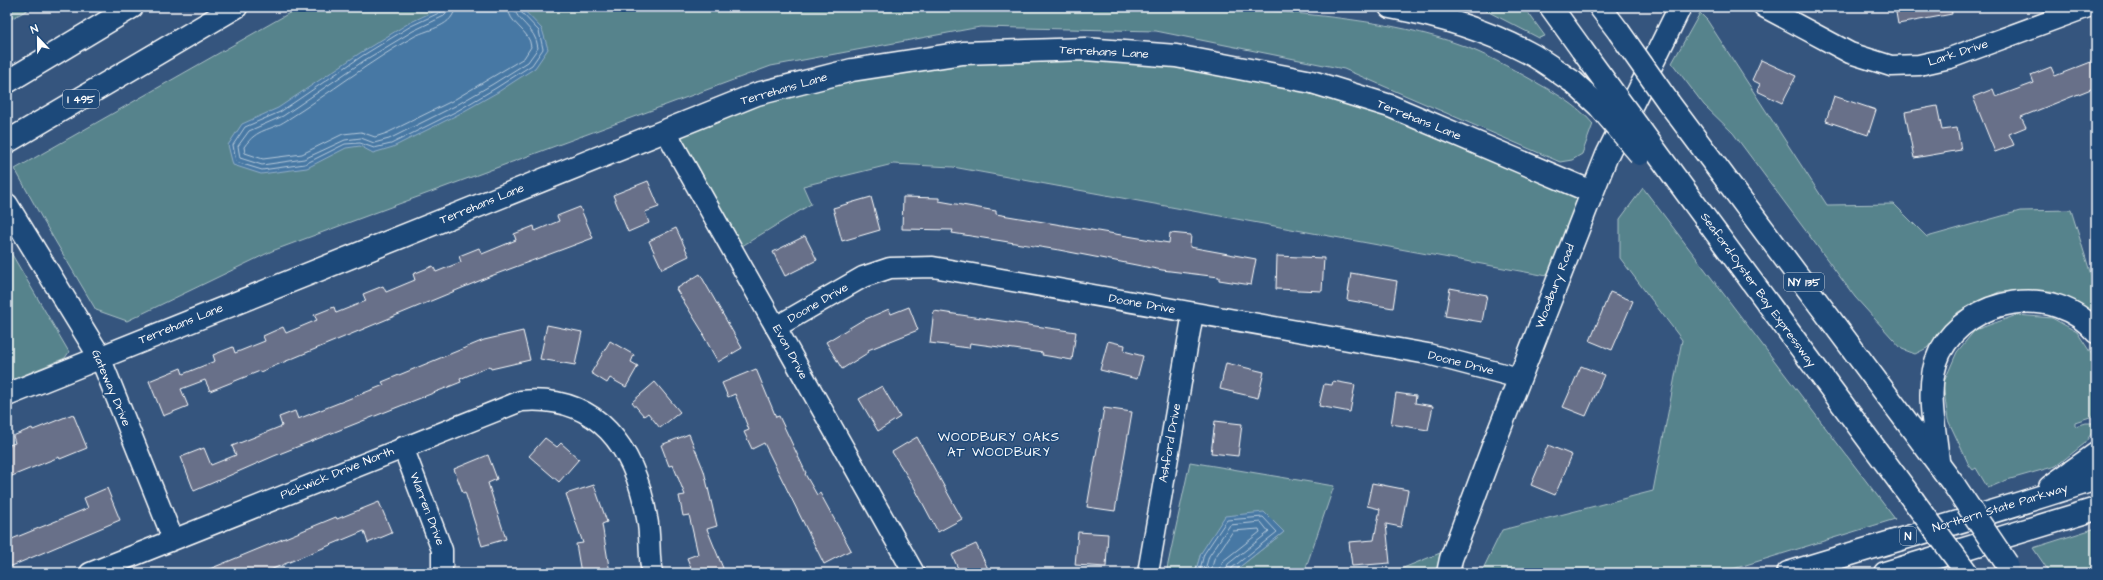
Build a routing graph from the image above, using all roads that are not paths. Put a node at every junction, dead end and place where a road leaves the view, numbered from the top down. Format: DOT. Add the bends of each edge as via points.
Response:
graph roads {
  1 [pos="132,7"];
  2 [pos="236,7"];
  3 [pos="1390,7"];
  4 [pos="1551,7"];
  5 [pos="1600,7"];
  6 [pos="1609,7"];
  7 [pos="1680,7"];
  8 [pos="1764,7"];
  9 [pos="2088,7"];
  10 [pos="1619,32"];
  11 [pos="7,82"];
  12 [pos="665,130"];
  13 [pos="16,137"];
  14 [pos="1674,187"];
  15 [pos="1592,192"];
  16 [pos="7,205"];
  17 [pos="1193,313"];
  18 [pos="776,327"];
  19 [pos="2096,332"];
  20 [pos="100,357"];
  21 [pos="1519,378"];
  22 [pos="7,395"];
  23 [pos="403,447"];
  24 [pos="2096,454"];
  25 [pos="1939,462"];
  26 [pos="2096,479"];
  27 [pos="2029,501"];
  28 [pos="2096,510"];
  29 [pos="173,539"];
  30 [pos="2012,570"];
  31 [pos="1893,572"];
  32 [pos="90,573"];
  33 [pos="442,573"];
  34 [pos="652,573"];
  35 [pos="914,573"];
  36 [pos="1148,573"];
  37 [pos="1448,573"];
  38 [pos="1788,573"];
  39 [pos="1967,573"];
  1 -- 11 [label="main road"];
  2 -- 13 [label="main road, I 495"];
  3 -- 14 [label="main road, bridge" via="1433,15 1477,29 1528,52 1573,82 1625,133"];
  4 -- 14 [label="main road, bridge"];
  5 -- 10 [label="main road, NY 135"];
  6 -- 10 [label="main road"];
  7 -- 15 [label="main road, Woodbury Road" via="1607,155"];
  8 -- 9 [label="street, Lark Drive" via="1850,53 1891,66 1919,65 1950,58"];
  10 -- 25 [label="main road, NY 135, bridge" via="1669,103"];
  12 -- 15 [label="main road, Terrehans Lane" via="758,94 852,70 963,53 1085,49 1176,56 1312,82 1390,106"];
  12 -- 18 [label="street, Evon Drive"];
  12 -- 20 [label="main road, Terrehans Lane"];
  14 -- 39 [label="main road, Seaford-Oyster Bay Expressway, bridge" via="1798,344"];
  15 -- 21 [label="main road, Woodbury Road"];
  16 -- 20 [label="main road, Gateway Drive"];
  17 -- 18 [label="street, Doone Drive" via="916,266 890,268 863,277"];
  17 -- 21 [label="street, Doone Drive" via="1428,354"];
  17 -- 36 [label="street, Ashford Drive"];
  18 -- 35 [label="street, Evon Drive"];
  19 -- 25 [label="main road" via="2071,312 2043,302 2026,300 2005,303 1986,310 1962,324 1940,353 1933,376 1933,415"];
  20 -- 22 [label="main road, Terrehans Lane"];
  20 -- 29 [label="street, Gateway Drive"];
  21 -- 37 [label="main road, Woodbury Road" via="1455,547"];
  23 -- 29 [label="street, Pickwick Drive North"];
  23 -- 33 [label="street, Warren Drive" via="442,550"];
  23 -- 34 [label="street, Pickwick Drive North" via="521,401 562,403 594,417 612,432 620,443 640,486 648,519"];
  24 -- 27 [label="main road"];
  25 -- 30 [label="main road, NY 135, bridge"];
  26 -- 27 [label="main road, Northern State Parkway / N"];
  27 -- 38 [label="main road, Northern State Parkway / N"];
  28 -- 31 [label="main road, N"];
  29 -- 32 [label="street, Pickwick Drive North"];
}
